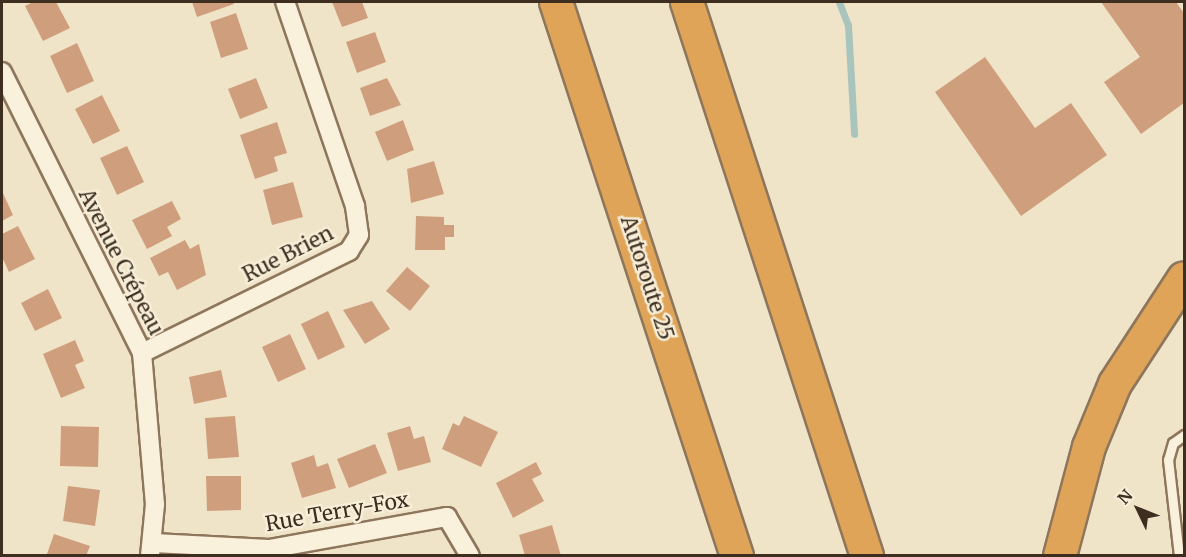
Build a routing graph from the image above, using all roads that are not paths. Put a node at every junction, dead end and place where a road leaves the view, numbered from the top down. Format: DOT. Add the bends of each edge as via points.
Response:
graph roads {
  1 [pos="285,2"];
  2 [pos="556,2"];
  3 [pos="687,2"];
  4 [pos="2,72"];
  5 [pos="1185,278"];
  6 [pos="142,352"];
  7 [pos="1185,435"];
  8 [pos="152,549"];
  9 [pos="471,555"];
  10 [pos="737,555"];
  11 [pos="867,555"];
  12 [pos="1060,555"];
  13 [pos="1179,555"];
  1 -- 6 [label="street, Rue Brien" via="356,206 359,235 349,251"];
  2 -- 10 [label="highway, Autoroute 25"];
  3 -- 11 [label="highway"];
  4 -- 6 [label="street, Avenue Crépeau"];
  5 -- 12 [label="highway" via="1115,384 1080,474"];
  6 -- 8 [label="street, Avenue Crépeau" via="152,432"];
  7 -- 13 [label="lane" via="1173,443 1168,460"];
  8 -- 9 [label="street, Rue Terry-Fox" via="269,549 447,518"];
}
